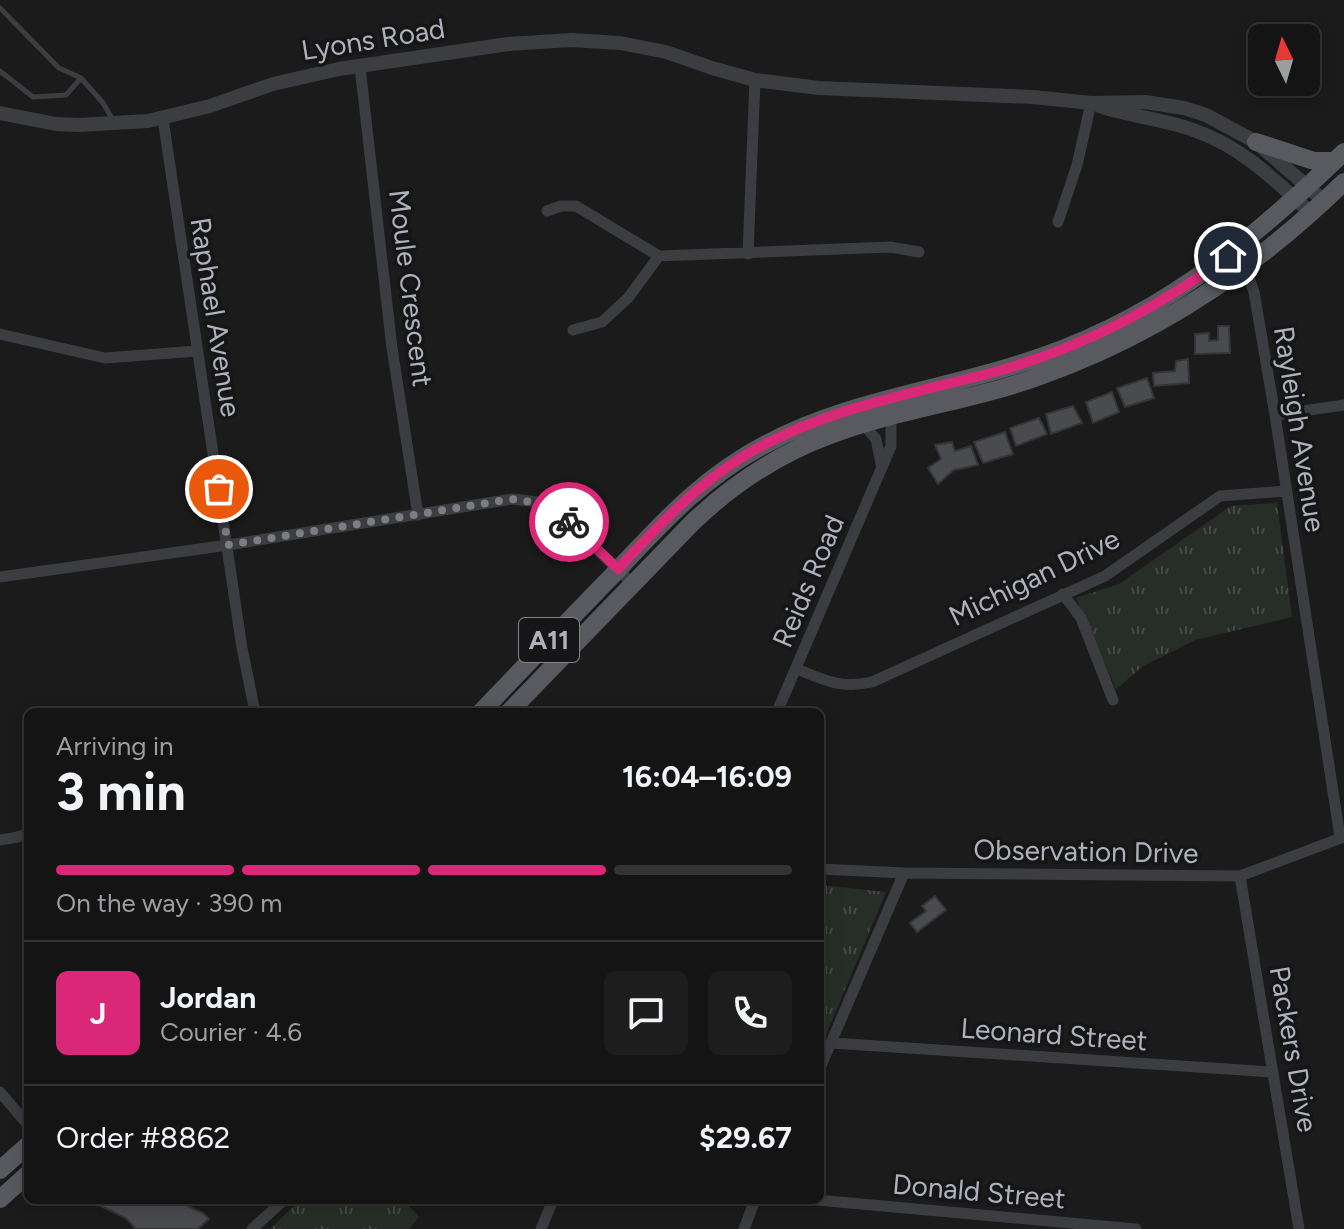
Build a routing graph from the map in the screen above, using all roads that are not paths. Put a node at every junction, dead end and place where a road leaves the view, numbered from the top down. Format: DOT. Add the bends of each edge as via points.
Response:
graph roads {
  1 [pos="0,8"];
  2 [pos="360,67"];
  3 [pos="0,71"];
  4 [pos="81,78"];
  5 [pos="755,80"];
  6 [pos="1091,103"];
  7 [pos="0,113"];
  8 [pos="163,119"];
  9 [pos="115,124"];
  10 [pos="1256,142"];
  11 [pos="1340,156"];
  12 [pos="1344,182"];
  13 [pos="1302,192"];
  14 [pos="1318,208"];
  15 [pos="547,211"];
  16 [pos="1058,222"];
  17 [pos="919,252"];
  18 [pos="748,254"];
  19 [pos="659,256"];
  20 [pos="1245,267"];
  21 [pos="573,330"];
  22 [pos="0,334"];
  23 [pos="197,351"];
  24 [pos="1344,405"];
  25 [pos="889,408"];
  26 [pos="1275,415"];
  27 [pos="863,424"];
  28 [pos="882,468"];
  29 [pos="1286,491"];
  30 [pos="418,515"];
  31 [pos="228,545"];
  32 [pos="618,569"];
  33 [pos="0,577"];
  34 [pos="634,585"];
  35 [pos="1063,594"];
  36 [pos="797,669"];
  37 [pos="1113,700"];
  38 [pos="254,708"];
  39 [pos="485,708"];
  40 [pos="513,708"];
  41 [pos="779,708"];
  42 [pos="24,835"];
  43 [pos="1342,837"];
  44 [pos="0,840"];
  45 [pos="824,869"];
  46 [pos="904,873"];
  47 [pos="1240,876"];
  48 [pos="832,1043"];
  49 [pos="824,1060"];
  50 [pos="1273,1072"];
  51 [pos="0,1092"];
  52 [pos="24,1120"];
  53 [pos="24,1149"];
  54 [pos="0,1170"];
  55 [pos="24,1178"];
  56 [pos="0,1199"];
  57 [pos="824,1201"];
  58 [pos="280,1204"];
  59 [pos="551,1204"];
  60 [pos="753,1204"];
  61 [pos="252,1229"];
  62 [pos="541,1229"];
  63 [pos="744,1229"];
  64 [pos="1136,1229"];
  65 [pos="1299,1229"];
  1 -- 4 [label="lane" via="59,68"];
  2 -- 5 [label="street, Lyons Road" via="508,44 571,40 639,45"];
  2 -- 8 [label="street, Lyons Road" via="293,78"];
  2 -- 30 [label="street, Moule Crescent" via="392,348"];
  3 -- 4 [label="lane" via="33,97 66,95"];
  4 -- 9 [label="lane"];
  5 -- 6 [label="street, Lyons Road"];
  5 -- 18 [label="street"];
  6 -- 10 [label="street, Lyons Road" via="1184,108"];
  6 -- 13 [label="street, Lyons Road" via="1205,135"];
  6 -- 16 [label="street"];
  7 -- 9 [label="street, Lyons Road" via="56,124"];
  8 -- 9 [label="street, Lyons Road"];
  8 -- 23 [label="street, Raphael Avenue"];
  10 -- 11 [label="main road" via="1314,161"];
  10 -- 13 [label="street, Lyons Road"];
  11 -- 13 [label="main road, A11"];
  12 -- 14 [label="main road, A11"];
  13 -- 14 [label="street, Lyons Road"];
  13 -- 25 [label="main road, A11" via="1216,266 1127,320 1077,343"];
  14 -- 20 [label="main road, A11"];
  15 -- 19 [label="street" via="576,206"];
  17 -- 18 [label="street" via="890,247"];
  18 -- 19 [label="street"];
  19 -- 21 [label="street" via="602,322"];
  20 -- 25 [label="main road, A11" via="1160,322 1074,363 991,392"];
  20 -- 26 [label="street, Rayleigh Avenue"];
  22 -- 23 [label="street" via="105,358"];
  23 -- 31 [label="street, Raphael Avenue"];
  24 -- 26 [label="street"];
  25 -- 27 [label="main road, A11"];
  25 -- 28 [label="street, Reids Road" via="891,446"];
  25 -- 32 [label="main road, A11" via="804,426 745,456 685,499"];
  26 -- 29 [label="street, Rayleigh Avenue"];
  27 -- 28 [label="street" via="876,439"];
  27 -- 34 [label="main road, A11" via="807,445 746,479 693,522"];
  28 -- 36 [label="street, Reids Road"];
  29 -- 35 [label="street, Michigan Drive" via="1220,496 1105,576"];
  29 -- 43 [label="street, Rayleigh Avenue"];
  30 -- 31 [label="street"];
  30 -- 32 [label="street" via="512,499 538,502 559,513"];
  31 -- 33 [label="street"];
  31 -- 38 [label="street, Raphael Avenue"];
  32 -- 34 [label="street"];
  32 -- 39 [label="main road, A11"];
  34 -- 40 [label="main road, A11"];
  35 -- 36 [label="street, Michigan Drive" via="872,682 851,687"];
  35 -- 37 [label="street" via="1081,618"];
  36 -- 41 [label="street, Reids Road"];
  42 -- 44 [label="street"];
  43 -- 47 [label="street, Observation Drive"];
  45 -- 46 [label="street, Observation Drive"];
  46 -- 47 [label="street, Observation Drive"];
  46 -- 48 [label="street"];
  47 -- 50 [label="street, Packers Drive"];
  48 -- 49 [label="street"];
  48 -- 50 [label="street, Leonard Street"];
  50 -- 65 [label="street, Packers Drive"];
  51 -- 52 [label="street"];
  53 -- 54 [label="main road"];
  55 -- 56 [label="main road"];
  57 -- 64 [label="street, Donald Street"];
  58 -- 61 [label="street"];
  59 -- 62 [label="street"];
  60 -- 63 [label="street"];
}
